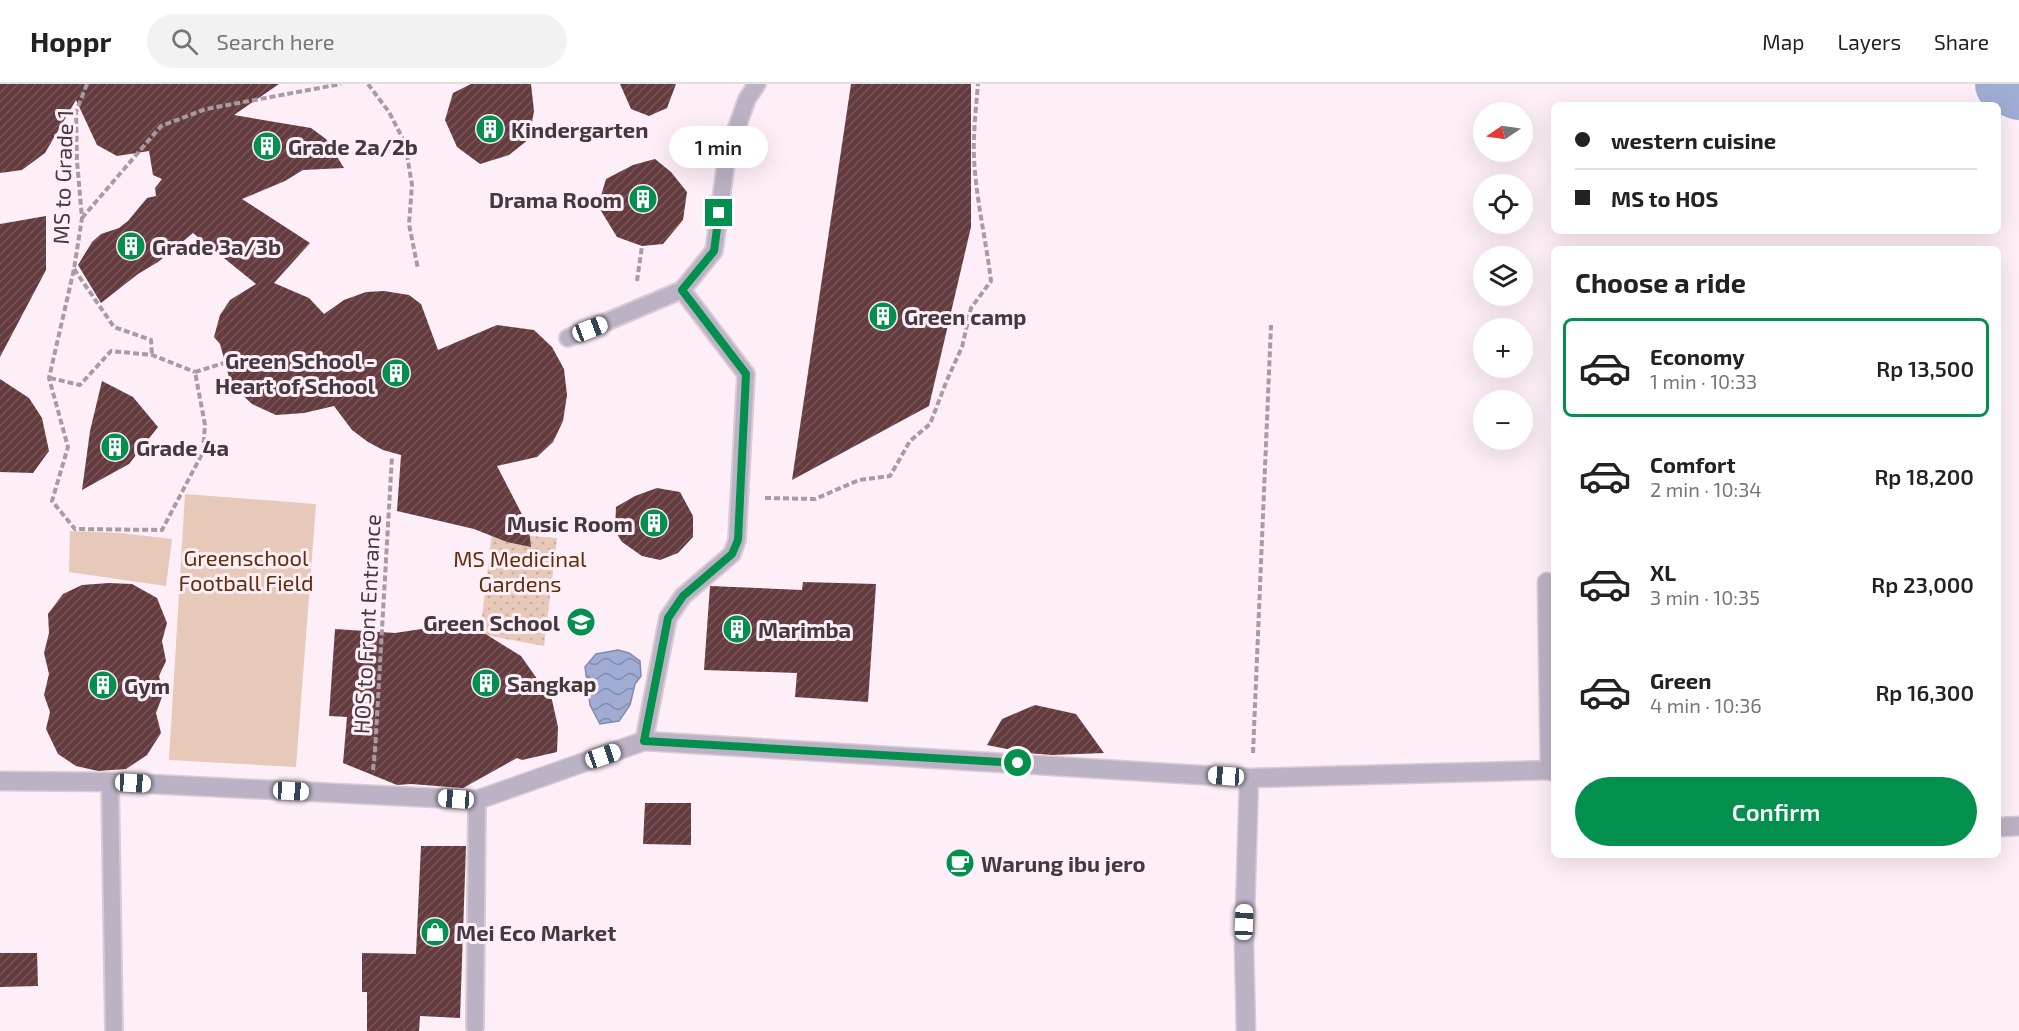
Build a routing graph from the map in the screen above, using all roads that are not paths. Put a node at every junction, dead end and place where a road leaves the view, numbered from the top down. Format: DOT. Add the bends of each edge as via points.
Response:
graph roads {
  1 [pos="757,84"];
  2 [pos="682,290"];
  3 [pos="568,338"];
  4 [pos="1547,582"];
  5 [pos="1551,733"];
  6 [pos="644,741"];
  7 [pos="1551,771"];
  8 [pos="1249,778"];
  9 [pos="0,781"];
  10 [pos="110,782"];
  11 [pos="477,800"];
  12 [pos="2019,826"];
  13 [pos="2001,827"];
  14 [pos="475,1027"];
  15 [pos="114,1031"];
  16 [pos="1246,1031"];
  1 -- 2 [label="lane" via="747,99 727,155 714,251"];
  2 -- 3 [label="lane"];
  2 -- 6 [label="lane" via="746,374 738,540 732,554 683,596 668,618"];
  4 -- 5 [label="street"];
  6 -- 8 [label="street"];
  6 -- 11 [label="street"];
  7 -- 8 [label="street"];
  8 -- 16 [label="street" via="1244,946"];
  9 -- 10 [label="street"];
  10 -- 11 [label="street"];
  10 -- 15 [label="lane"];
  11 -- 14 [label="lane"];
  12 -- 13 [label="street"];
}
